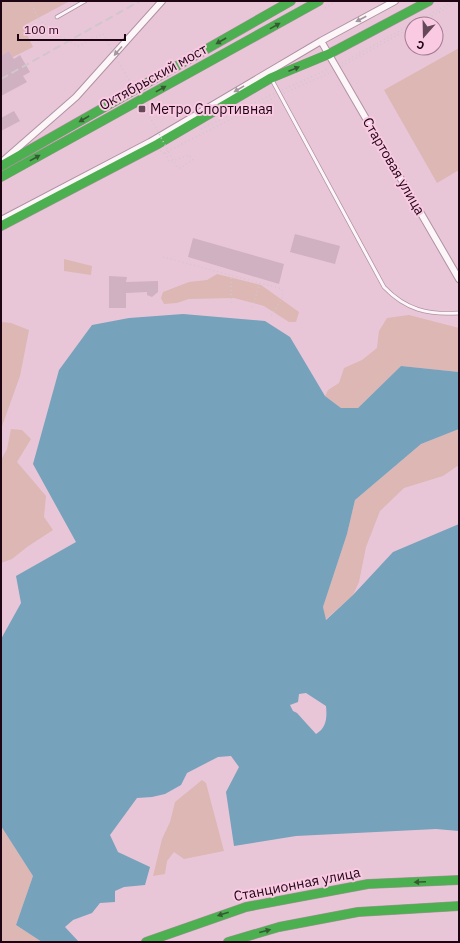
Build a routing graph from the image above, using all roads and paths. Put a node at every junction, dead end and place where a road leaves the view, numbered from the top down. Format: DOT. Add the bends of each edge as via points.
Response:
graph roads {
  1 [pos="30,1"];
  2 [pos="86,1"];
  3 [pos="162,1"];
  4 [pos="292,1"];
  5 [pos="319,1"];
  6 [pos="395,1"];
  7 [pos="429,1"];
  8 [pos="454,1"];
  9 [pos="459,1"];
  10 [pos="427,16"];
  11 [pos="432,16"];
  12 [pos="57,17"];
  13 [pos="404,28"];
  14 [pos="321,41"];
  15 [pos="329,54"];
  16 [pos="335,66"];
  17 [pos="271,78"];
  18 [pos="131,84"];
  19 [pos="278,92"];
  20 [pos="144,106"];
  21 [pos="196,132"];
  22 [pos="168,145"];
  23 [pos="162,148"];
  24 [pos="155,149"];
  25 [pos="1,164"];
  26 [pos="1,177"];
  27 [pos="1,220"];
  28 [pos="1,226"];
  29 [pos="163,257"];
  30 [pos="231,275"];
  31 [pos="459,279"];
  32 [pos="260,283"];
  33 [pos="231,304"];
  34 [pos="252,307"];
  35 [pos="459,313"];
  36 [pos="271,316"];
  37 [pos="459,880"];
  38 [pos="459,906"];
  39 [pos="146,942"];
  40 [pos="228,942"];
  1 -- 18 [label="path, bridge" via="38,18 53,32 78,46 103,34"];
  2 -- 12 [label="lane"];
  3 -- 25 [label="street, one-way" via="76,97"];
  4 -- 25 [label="main road, Октябрьский мост, one-way"];
  26 -- 5 [label="main road, Октябрьский мост, one-way"];
  6 -- 14 [label="street, one-way"];
  7 -- 15 [label="main road"];
  8 -- 10 [label="path"];
  9 -- 11 [label="path"];
  13 -- 16 [label="path"];
  14 -- 15 [label="street, Стартовая улица"];
  14 -- 27 [label="street, one-way" via="150,142"];
  15 -- 16 [label="street, Стартовая улица"];
  17 -- 15 [label="main road, one-way"];
  16 -- 19 [label="path"];
  16 -- 31 [label="street, Стартовая улица"];
  17 -- 19 [label="lane"];
  17 -- 28 [label="main road" via="158,144"];
  19 -- 21 [label="path"];
  19 -- 35 [label="lane" via="384,287 394,298 410,307 443,314"];
  20 -- 23 [label="path, bridge" via="178,169 193,160 189,154 170,162"];
  22 -- 23 [label="path"];
  23 -- 24 [label="path"];
  29 -- 30 [label="path"];
  30 -- 32 [label="path"];
  30 -- 33 [label="path"];
  32 -- 34 [label="path"];
  32 -- 36 [label="path" via="282,289 283,297"];
  37 -- 39 [label="main road, Станционная улица, one-way" via="368,884 246,907"];
  40 -- 38 [label="main road, one-way" via="279,927 358,912"];
}
